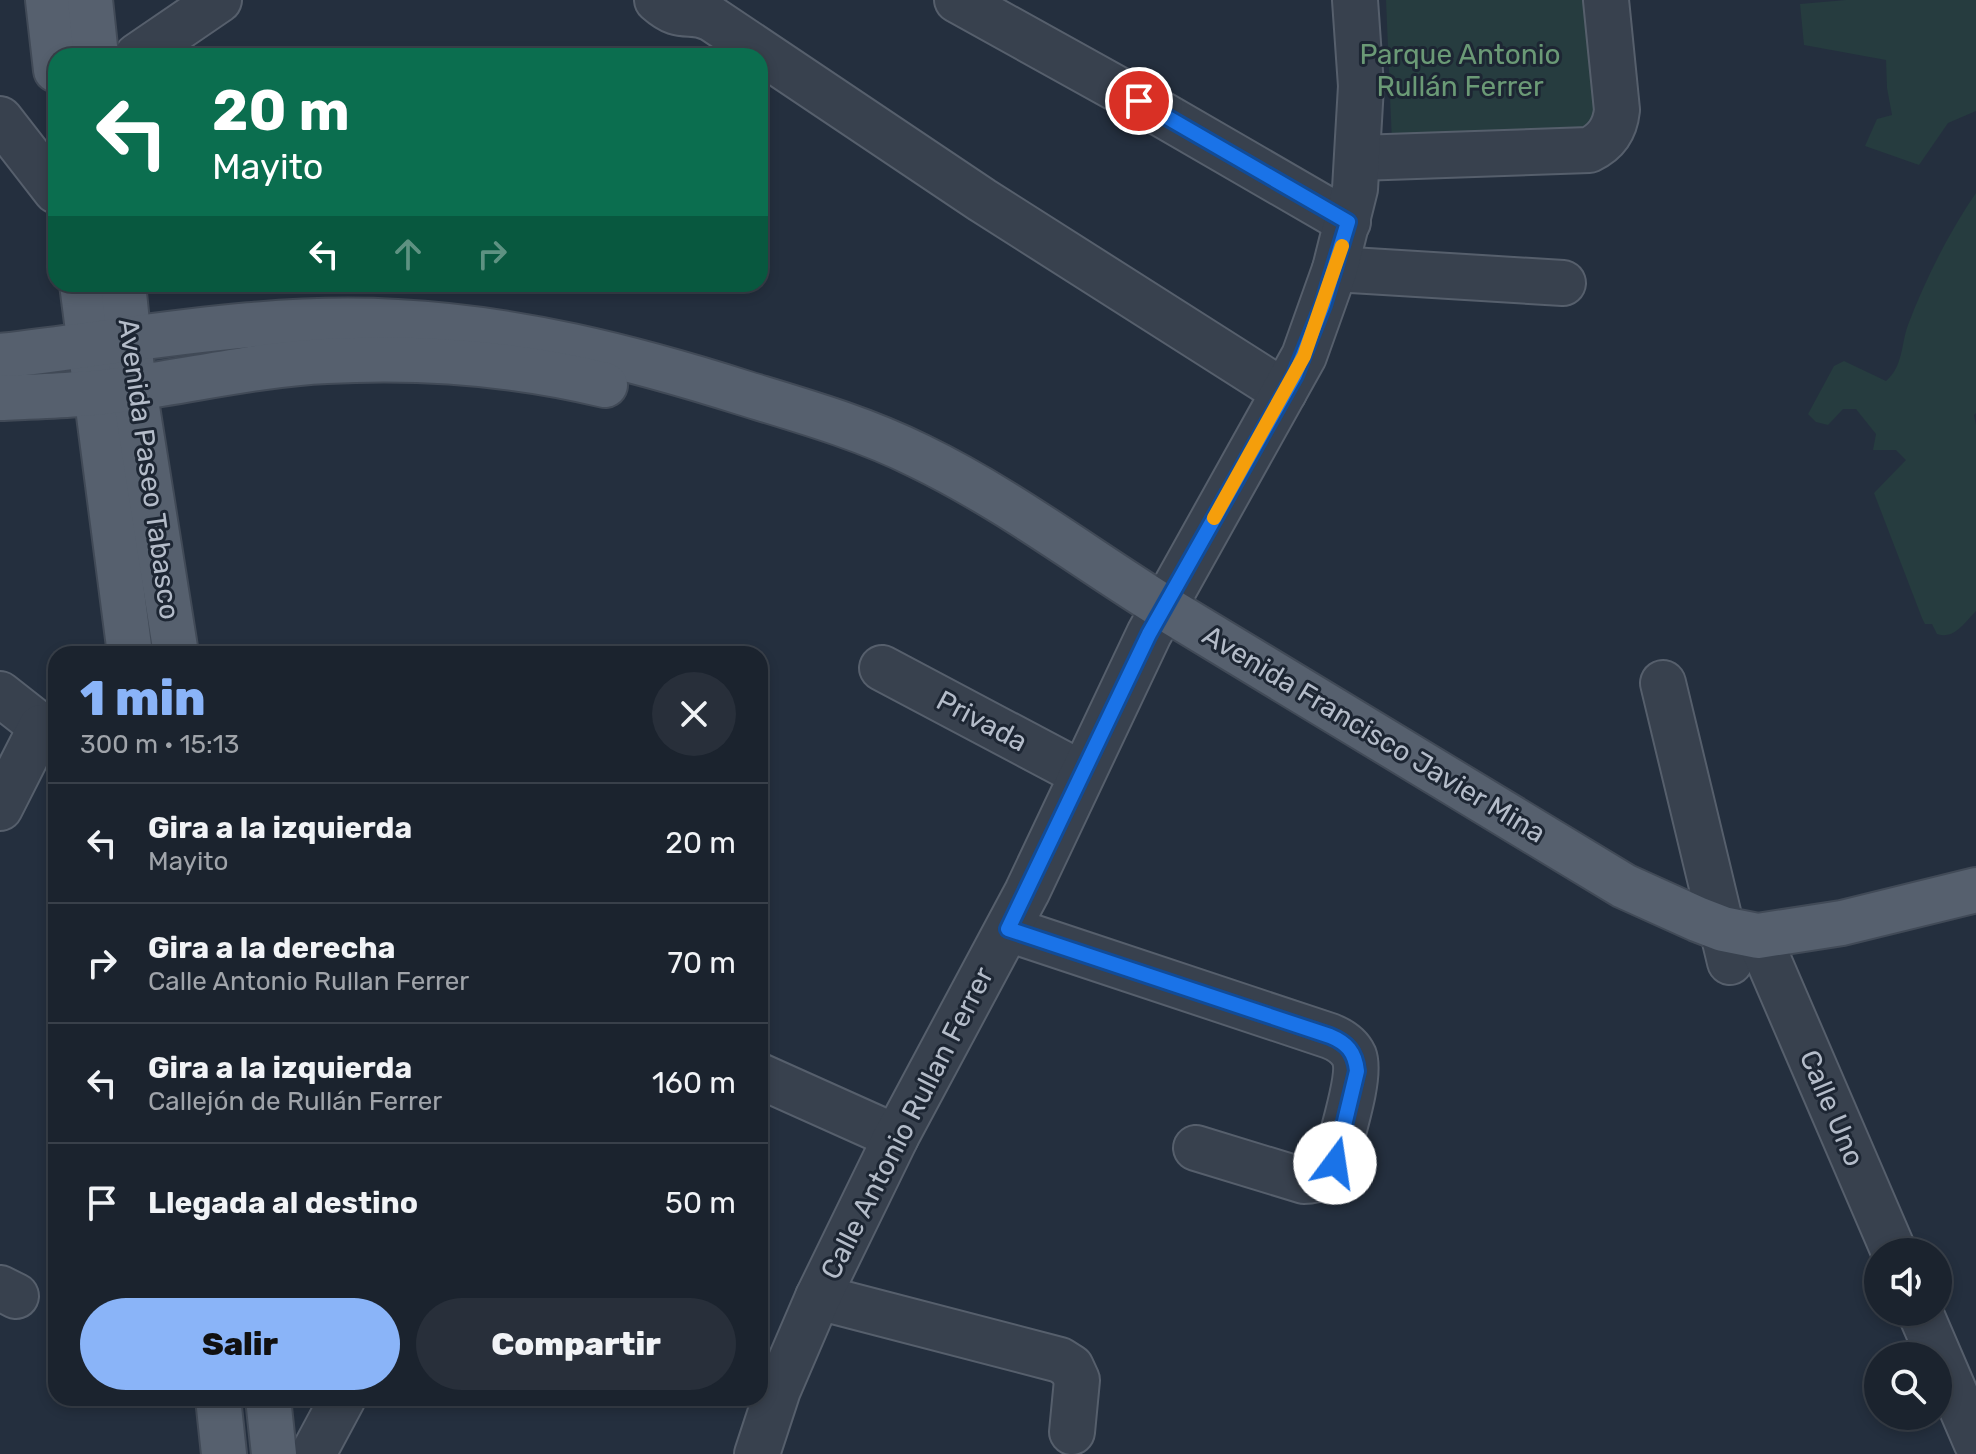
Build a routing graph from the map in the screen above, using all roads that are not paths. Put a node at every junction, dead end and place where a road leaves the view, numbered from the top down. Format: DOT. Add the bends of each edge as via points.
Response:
graph roads {
  1 [pos="48,0"];
  2 [pos="90,0"];
  3 [pos="219,0"];
  4 [pos="957,0"];
  5 [pos="1355,0"];
  6 [pos="1606,0"];
  7 [pos="664,6"];
  8 [pos="53,48"];
  9 [pos="95,48"];
  10 [pos="149,48"];
  11 [pos="755,48"];
  12 [pos="768,56"];
  13 [pos="0,119"];
  14 [pos="1358,158"];
  15 [pos="48,181"];
  16 [pos="1348,222"];
  17 [pos="1335,269"];
  18 [pos="1563,283"];
  19 [pos="86,292"];
  20 [pos="121,292"];
  21 [pos="110,343"];
  22 [pos="0,356"];
  23 [pos="116,390"];
  24 [pos="1284,392"];
  25 [pos="0,398"];
  26 [pos="1157,620"];
  27 [pos="130,646"];
  28 [pos="174,646"];
  29 [pos="882,668"];
  30 [pos="1663,683"];
  31 [pos="0,694"];
  32 [pos="48,732"];
  33 [pos="1082,774"];
  34 [pos="0,808"];
  35 [pos="1976,890"];
  36 [pos="1976,921"];
  37 [pos="1008,929"];
  38 [pos="1745,948"];
  39 [pos="768,1080"];
  40 [pos="896,1137"];
  41 [pos="1196,1148"];
  42 [pos="1887,1238"];
  43 [pos="818,1297"];
  44 [pos="1926,1326"];
  45 [pos="219,1406"];
  46 [pos="269,1406"];
  47 [pos="339,1406"];
  48 [pos="1072,1432"];
  49 [pos="1976,1442"];
  50 [pos="224,1454"];
  51 [pos="274,1454"];
  52 [pos="313,1454"];
  53 [pos="757,1454"];
  1 -- 8 [label="main road"];
  2 -- 9 [label="main road"];
  3 -- 10 [label="street"];
  4 -- 16 [label="street"];
  5 -- 14 [label="street, Calle Antonio Rullan Ferrer"];
  6 -- 14 [label="street" via="1617,110 1614,126 1596,147"];
  7 -- 11 [label="street" via="709,17"];
  12 -- 24 [label="street"];
  13 -- 15 [label="street"];
  14 -- 16 [label="street, Calle Antonio Rullan Ferrer"];
  16 -- 17 [label="street, Calle Antonio Rullan Ferrer"];
  17 -- 18 [label="street"];
  17 -- 24 [label="street, Calle Antonio Rullan Ferrer" via="1304,356"];
  19 -- 21 [label="main road, Avenida Paseo Tabasco"];
  20 -- 21 [label="main road, Avenida Paseo Tabasco"];
  21 -- 22 [label="main road, Avenida Francisco Javier Mina"];
  21 -- 23 [label="main road, Avenida Paseo Tabasco"];
  21 -- 26 [label="main road, Avenida Francisco Javier Mina" via="286,321 392,321 512,334 650,364 835,421 919,456 960,477"];
  23 -- 25 [label="main road, Avenida Francisco Javier Mina"];
  23 -- 26 [label="main road, Avenida Francisco Javier Mina" via="312,362 402,360 467,361 643,393 825,449 905,483"];
  23 -- 27 [label="main road, Avenida Paseo Tabasco"];
  23 -- 28 [label="main road, Avenida Paseo Tabasco"];
  24 -- 26 [label="street, Calle Antonio Rullan Ferrer"];
  26 -- 33 [label="street, Calle Antonio Rullan Ferrer"];
  26 -- 38 [label="main road, Avenida Francisco Javier Mina" via="1609,912 1686,947"];
  29 -- 33 [label="street, Privada"];
  30 -- 38 [label="street, Calle Uno"];
  31 -- 32 [label="street"];
  32 -- 34 [label="street"];
  33 -- 37 [label="street, Calle Antonio Rullan Ferrer"];
  35 -- 38 [label="main road, Avenida Francisco Javier Mina"];
  36 -- 38 [label="main road, Avenida Francisco Javier Mina" via="1848,953"];
  37 -- 40 [label="street, Calle Antonio Rullan Ferrer"];
  37 -- 41 [label="street" via="1330,1036 1350,1049 1355,1079 1335,1163 1327,1174 1304,1181"];
  38 -- 42 [label="street, Calle Uno"];
  39 -- 40 [label="street"];
  40 -- 43 [label="street, Calle Antonio Rullan Ferrer"];
  43 -- 48 [label="street" via="1060,1360 1077,1380"];
  43 -- 53 [label="street, Calle Antonio Rullan Ferrer"];
  44 -- 49 [label="street"];
  45 -- 50 [label="main road"];
  46 -- 51 [label="main road"];
  47 -- 52 [label="street"];
}
